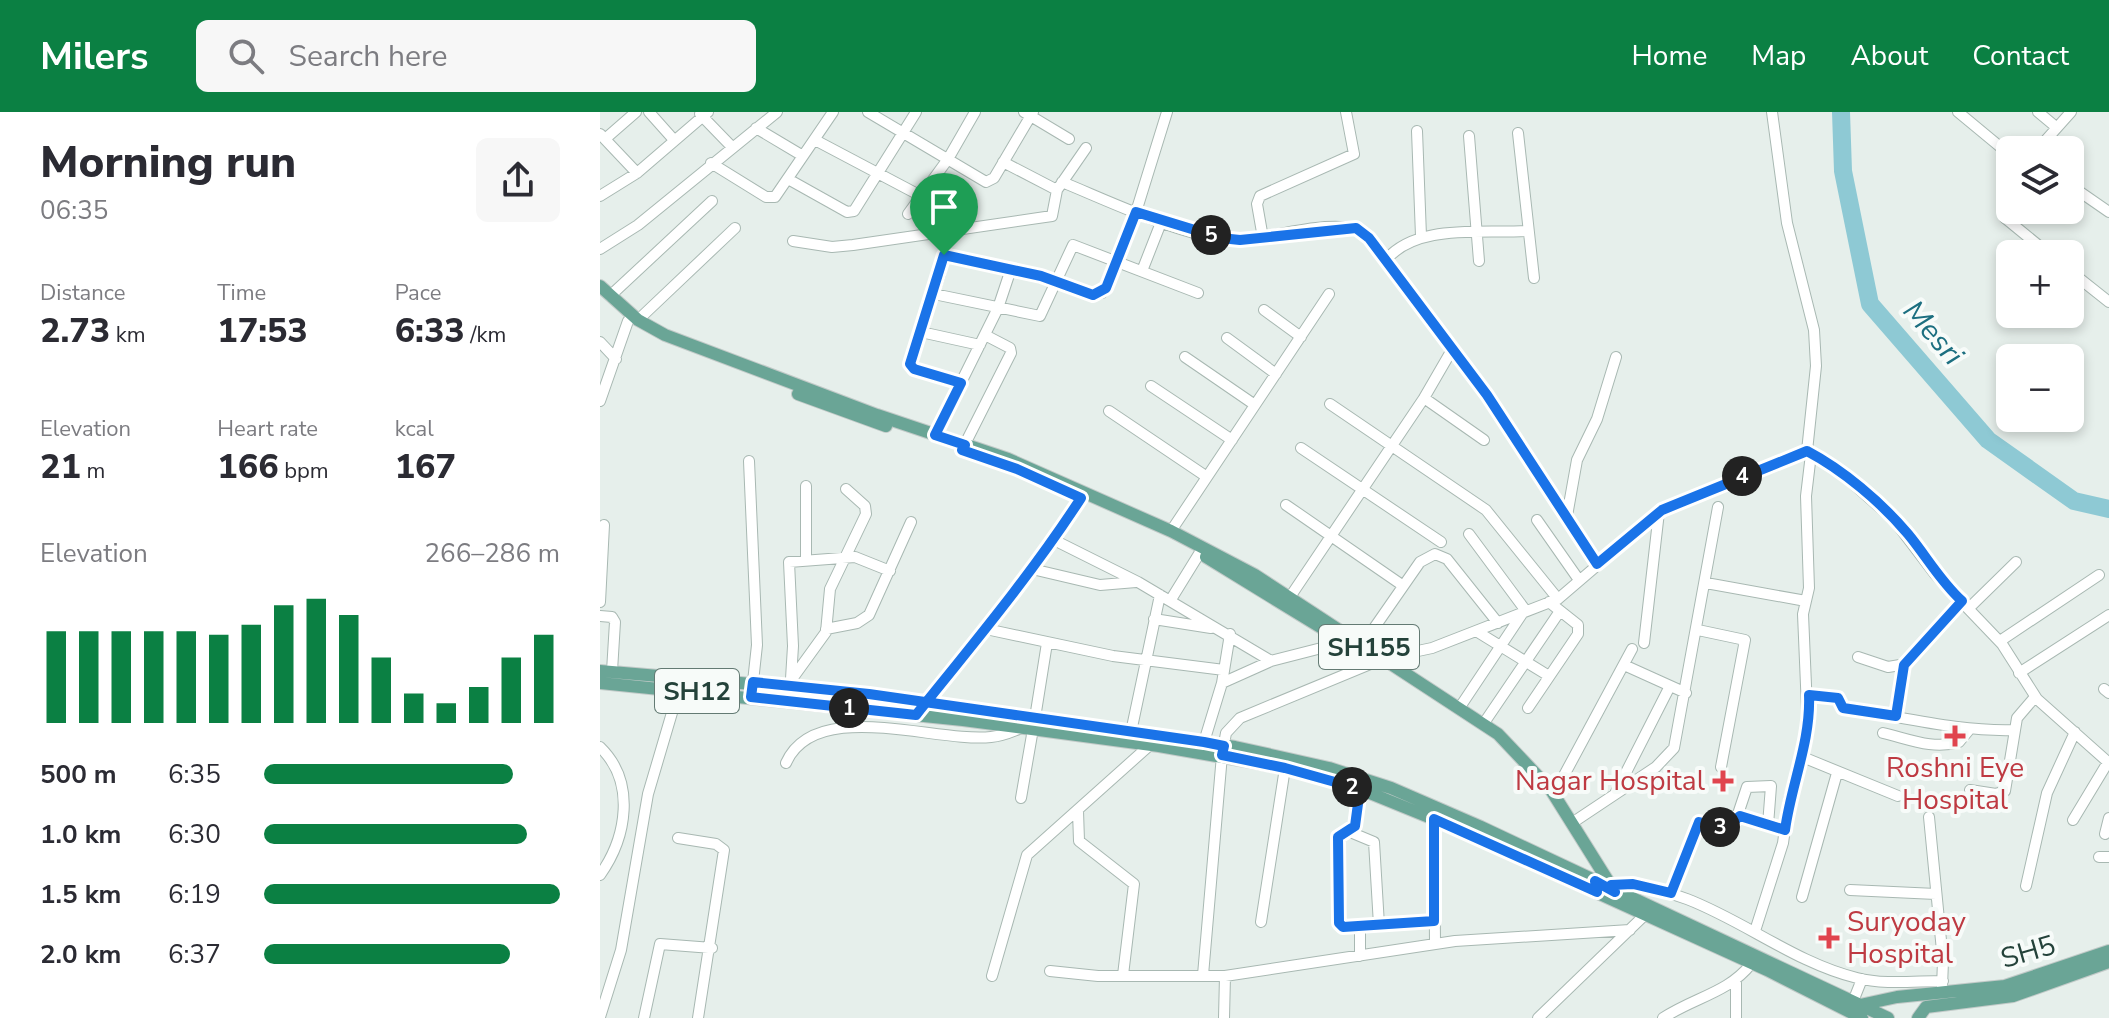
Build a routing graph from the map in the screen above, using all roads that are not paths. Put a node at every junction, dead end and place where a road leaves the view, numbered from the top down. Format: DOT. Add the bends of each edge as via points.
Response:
graph roads {
  1 [pos="636,112"];
  2 [pos="649,112"];
  3 [pos="777,112"];
  4 [pos="833,112"];
  5 [pos="916,112"];
  6 [pos="1167,112"];
  7 [pos="1346,112"];
  8 [pos="1772,112"];
  9 [pos="1958,112"];
  10 [pos="2038,112"];
  11 [pos="2071,112"];
  12 [pos="870,113"];
  13 [pos="1029,113"];
  14 [pos="702,114"];
  15 [pos="970,114"];
  16 [pos="2056,127"];
  17 [pos="756,128"];
  18 [pos="1417,131"];
  19 [pos="904,133"];
  20 [pos="1518,133"];
  21 [pos="1469,136"];
  22 [pos="2049,136"];
  23 [pos="602,137"];
  24 [pos="1069,139"];
  25 [pos="674,140"];
  26 [pos="815,140"];
  27 [pos="1996,143"];
  28 [pos="732,147"];
  29 [pos="1086,148"];
  30 [pos="803,156"];
  31 [pos="948,159"];
  32 [pos="1003,162"];
  33 [pos="711,163"];
  34 [pos="637,173"];
  35 [pos="879,174"];
  36 [pos="788,179"];
  37 [pos="1060,186"];
  38 [pos="2084,195"];
  39 [pos="600,196"];
  40 [pos="921,196"];
  41 [pos="712,201"];
  42 [pos="1136,212"];
  43 [pos="2109,212"];
  44 [pos="908,214"];
  45 [pos="1162,220"];
  46 [pos="2012,224"];
  47 [pos="735,228"];
  48 [pos="1526,231"];
  49 [pos="948,232"];
  50 [pos="1476,234"];
  51 [pos="1421,236"];
  52 [pos="1263,238"];
  53 [pos="2032,240"];
  54 [pos="793,241"];
  55 [pos="600,249"];
  56 [pos="944,255"];
  57 [pos="1116,261"];
  58 [pos="1385,261"];
  59 [pos="1479,261"];
  60 [pos="1011,269"];
  61 [pos="1142,271"];
  62 [pos="1534,278"];
  63 [pos="1055,282"];
  64 [pos="2084,282"];
  65 [pos="600,286"];
  66 [pos="1198,293"];
  67 [pos="934,294"];
  68 [pos="1329,294"];
  69 [pos="605,295"];
  70 [pos="2109,302"];
  71 [pos="998,308"];
  72 [pos="1264,310"];
  73 [pos="633,321"];
  74 [pos="921,332"];
  75 [pos="1301,337"];
  76 [pos="1227,338"];
  77 [pos="982,340"];
  78 [pos="600,342"];
  79 [pos="1453,348"];
  80 [pos="1185,357"];
  81 [pos="1616,357"];
  82 [pos="616,359"];
  83 [pos="1276,374"];
  84 [pos="961,383"];
  85 [pos="1151,386"];
  86 [pos="1424,398"];
  87 [pos="600,401"];
  88 [pos="1330,404"];
  89 [pos="1255,405"];
  90 [pos="1109,411"];
  91 [pos="935,435"];
  92 [pos="1232,440"];
  93 [pos="1484,440"];
  94 [pos="1392,445"];
  95 [pos="964,448"];
  96 [pos="1301,448"];
  97 [pos="1809,452"];
  98 [pos="749,461"];
  99 [pos="1207,477"];
  100 [pos="1046,479"];
  101 [pos="806,486"];
  102 [pos="846,489"];
  103 [pos="1361,491"];
  104 [pos="1081,498"];
  105 [pos="1286,505"];
  106 [pos="1718,507"];
  107 [pos="1659,512"];
  108 [pos="1567,516"];
  109 [pos="1537,520"];
  110 [pos="911,522"];
  111 [pos="604,525"];
  112 [pos="1171,531"];
  113 [pos="1469,534"];
  114 [pos="1331,538"];
  115 [pos="1054,540"];
  116 [pos="1441,542"];
  117 [pos="1199,554"];
  118 [pos="846,557"];
  119 [pos="806,559"];
  120 [pos="2016,562"];
  121 [pos="1597,564"];
  122 [pos="1032,569"];
  123 [pos="890,571"];
  124 [pos="2099,575"];
  125 [pos="1579,580"];
  126 [pos="1138,582"];
  127 [pos="1706,583"];
  128 [pos="1402,585"];
  129 [pos="1160,595"];
  130 [pos="1290,597"];
  131 [pos="1170,601"];
  132 [pos="1553,601"];
  133 [pos="1806,601"];
  134 [pos="600,602"];
  135 [pos="1966,605"];
  136 [pos="1560,611"];
  137 [pos="1524,612"];
  138 [pos="2109,615"];
  139 [pos="600,616"];
  140 [pos="1154,619"];
  141 [pos="1498,623"];
  142 [pos="1217,628"];
  143 [pos="826,629"];
  144 [pos="986,629"];
  145 [pos="1698,630"];
  146 [pos="1476,631"];
  147 [pos="1230,634"];
  148 [pos="2000,641"];
  149 [pos="1345,642"];
  150 [pos="1047,643"];
  151 [pos="1644,643"];
  152 [pos="1363,644"];
  153 [pos="1501,646"];
  154 [pos="1632,649"];
  155 [pos="1858,657"];
  156 [pos="1146,660"];
  157 [pos="1381,660"];
  158 [pos="1271,661"];
  159 [pos="1526,661"];
  160 [pos="1624,665"];
  161 [pos="1904,665"];
  162 [pos="1224,670"];
  163 [pos="606,671"];
  164 [pos="2019,673"];
  165 [pos="1549,676"];
  166 [pos="753,682"];
  167 [pos="600,683"];
  168 [pos="791,683"];
  169 [pos="1222,683"];
  170 [pos="1670,686"];
  171 [pos="679,689"];
  172 [pos="1686,693"];
  173 [pos="1809,695"];
  174 [pos="751,697"];
  175 [pos="2035,697"];
  176 [pos="792,701"];
  177 [pos="925,703"];
  178 [pos="1460,707"];
  179 [pos="1528,708"];
  180 [pos="916,715"];
  181 [pos="1896,716"];
  182 [pos="1484,723"];
  183 [pos="1031,725"];
  184 [pos="1969,730"];
  185 [pos="2015,730"];
  186 [pos="1131,732"];
  187 [pos="2075,732"];
  188 [pos="1883,733"];
  189 [pos="1204,742"];
  190 [pos="1150,745"];
  191 [pos="600,747"];
  192 [pos="1223,751"];
  193 [pos="1800,756"];
  194 [pos="786,763"];
  195 [pos="2109,763"];
  196 [pos="1721,767"];
  197 [pos="1285,768"];
  198 [pos="1837,773"];
  199 [pos="1360,789"];
  200 [pos="1970,790"];
  201 [pos="1554,794"];
  202 [pos="1615,794"];
  203 [pos="1898,796"];
  204 [pos="1021,798"];
  205 [pos="1078,811"];
  206 [pos="1737,817"];
  207 [pos="1929,817"];
  208 [pos="2109,818"];
  209 [pos="1434,819"];
  210 [pos="2073,820"];
  211 [pos="1572,823"];
  212 [pos="1768,825"];
  213 [pos="1785,830"];
  214 [pos="1350,832"];
  215 [pos="2105,834"];
  216 [pos="678,838"];
  217 [pos="600,875"];
  218 [pos="2026,886"];
  219 [pos="1596,887"];
  220 [pos="1850,890"];
  221 [pos="1615,893"];
  222 [pos="1671,893"];
  223 [pos="1936,894"];
  224 [pos="1802,897"];
  225 [pos="1649,911"];
  226 [pos="1434,921"];
  227 [pos="1261,922"];
  228 [pos="1379,925"];
  229 [pos="1360,926"];
  230 [pos="1630,930"];
  231 [pos="1755,931"];
  232 [pos="1435,944"];
  233 [pos="712,948"];
  234 [pos="2109,951"];
  235 [pos="1360,956"];
  236 [pos="2109,962"];
  237 [pos="1751,964"];
  238 [pos="1050,971"];
  239 [pos="1123,975"];
  240 [pos="1203,975"];
  241 [pos="992,976"];
  242 [pos="1225,976"];
  243 [pos="1862,979"];
  244 [pos="1736,983"];
  245 [pos="1942,987"];
  246 [pos="1857,1008"];
  247 [pos="600,1017"];
  248 [pos="644,1018"];
  249 [pos="698,1018"];
  250 [pos="1224,1018"];
  251 [pos="1538,1018"];
  252 [pos="1663,1018"];
  253 [pos="1736,1018"];
  254 [pos="1888,1018"];
  255 [pos="1918,1018"];
  1 -- 23 [label="street"];
  2 -- 25 [label="street"];
  3 -- 17 [label="street"];
  4 -- 26 [label="street"];
  5 -- 19 [label="street"];
  6 -- 42 [label="street"];
  7 -- 52 [label="street" via="1354,154 1260,196"];
  8 -- 97 [label="street" via="1787,223 1814,330"];
  9 -- 27 [label="street"];
  10 -- 16 [label="street"];
  11 -- 16 [label="street"];
  12 -- 19 [label="street"];
  13 -- 24 [label="street"];
  13 -- 32 [label="street"];
  14 -- 25 [label="street"];
  14 -- 28 [label="street"];
  15 -- 31 [label="street"];
  16 -- 22 [label="street"];
  17 -- 28 [label="street"];
  17 -- 30 [label="street"];
  18 -- 51 [label="street"];
  19 -- 31 [label="street"];
  19 -- 35 [label="street"];
  20 -- 48 [label="street"];
  21 -- 50 [label="street"];
  23 -- 34 [label="street"];
  25 -- 34 [label="street"];
  26 -- 30 [label="street"];
  26 -- 35 [label="street"];
  28 -- 33 [label="street"];
  29 -- 37 [label="street"];
  30 -- 36 [label="street"];
  31 -- 32 [label="street" via="986,182"];
  31 -- 40 [label="street"];
  32 -- 37 [label="street"];
  33 -- 36 [label="street" via="771,198"];
  33 -- 55 [label="street" via="638,225"];
  34 -- 39 [label="street"];
  35 -- 36 [label="street" via="851,212"];
  35 -- 40 [label="street"];
  37 -- 42 [label="street"];
  37 -- 49 [label="street" via="1052,216"];
  38 -- 43 [label="street"];
  40 -- 44 [label="street"];
  41 -- 69 [label="street"];
  42 -- 45 [label="street"];
  42 -- 57 [label="street"];
  45 -- 52 [label="street" via="1221,238"];
  45 -- 61 [label="street"];
  46 -- 53 [label="street"];
  47 -- 73 [label="street"];
  48 -- 50 [label="street"];
  48 -- 62 [label="street"];
  49 -- 54 [label="street" via="832,247"];
  49 -- 56 [label="street"];
  50 -- 51 [label="street"];
  50 -- 59 [label="street"];
  51 -- 58 [label="street" via="1400,245"];
  52 -- 58 [label="street" via="1349,227 1363,232"];
  56 -- 60 [label="street"];
  56 -- 67 [label="street"];
  57 -- 61 [label="street"];
  57 -- 63 [label="street" via="1099,294"];
  57 -- 63 [label="street" via="1071,245"];
  58 -- 79 [label="street"];
  60 -- 63 [label="street"];
  60 -- 71 [label="street"];
  61 -- 66 [label="street"];
  63 -- 71 [label="street" via="1040,316"];
  64 -- 70 [label="street"];
  65 -- 69 [label="main road, SH155"];
  67 -- 71 [label="street"];
  67 -- 74 [label="street"];
  68 -- 75 [label="street"];
  69 -- 73 [label="main road, SH155"];
  71 -- 77 [label="street"];
  72 -- 75 [label="street"];
  73 -- 82 [label="street"];
  73 -- 91 [label="main road, SH155"];
  73 -- 95 [label="main road, SH155" via="659,338 814,400"];
  74 -- 77 [label="street"];
  74 -- 84 [label="street" via="912,367"];
  75 -- 83 [label="street"];
  76 -- 83 [label="street"];
  77 -- 84 [label="street"];
  77 -- 95 [label="street" via="1010,348 1011,353"];
  78 -- 82 [label="street"];
  79 -- 86 [label="street"];
  79 -- 108 [label="street"];
  80 -- 89 [label="street"];
  81 -- 108 [label="street" via="1597,419 1577,460"];
  82 -- 87 [label="street"];
  83 -- 89 [label="street"];
  84 -- 91 [label="street"];
  85 -- 92 [label="street"];
  86 -- 93 [label="street"];
  86 -- 94 [label="street"];
  88 -- 94 [label="street"];
  89 -- 92 [label="street"];
  90 -- 99 [label="street"];
  91 -- 95 [label="main road, SH155"];
  92 -- 99 [label="street"];
  94 -- 103 [label="street"];
  94 -- 132 [label="street" via="1486,510"];
  95 -- 100 [label="main road, SH155"];
  96 -- 103 [label="street"];
  97 -- 107 [label="street" via="1728,480"];
  97 -- 133 [label="street"];
  97 -- 135 [label="street" via="1831,464 1894,520"];
  98 -- 166 [label="street" via="757,629"];
  99 -- 112 [label="street"];
  100 -- 104 [label="main road, SH155"];
  100 -- 112 [label="main road, SH155"];
  101 -- 119 [label="street"];
  102 -- 118 [label="street" via="867,509"];
  103 -- 114 [label="street"];
  103 -- 116 [label="street"];
  104 -- 115 [label="street"];
  104 -- 117 [label="main road, SH155"];
  105 -- 114 [label="street"];
  106 -- 127 [label="street"];
  107 -- 121 [label="street"];
  107 -- 151 [label="street"];
  108 -- 121 [label="street"];
  109 -- 125 [label="street"];
  110 -- 123 [label="street"];
  111 -- 134 [label="street"];
  112 -- 130 [label="main road, SH155"];
  113 -- 137 [label="street"];
  114 -- 128 [label="street"];
  114 -- 130 [label="street"];
  115 -- 122 [label="street"];
  115 -- 126 [label="street"];
  117 -- 131 [label="street"];
  117 -- 149 [label="main road, SH155"];
  118 -- 119 [label="street"];
  118 -- 123 [label="street"];
  118 -- 143 [label="street" via="830,589"];
  119 -- 168 [label="street" via="788,565"];
  120 -- 135 [label="street"];
  121 -- 125 [label="street"];
  122 -- 126 [label="street" via="1100,585"];
  122 -- 144 [label="street"];
  123 -- 143 [label="street" via="863,621"];
  124 -- 148 [label="street"];
  125 -- 132 [label="street"];
  126 -- 129 [label="street"];
  127 -- 133 [label="street"];
  127 -- 145 [label="street"];
  128 -- 141 [label="street" via="1420,562 1440,555"];
  128 -- 152 [label="street"];
  129 -- 131 [label="street"];
  129 -- 140 [label="street"];
  130 -- 152 [label="main road, SH155"];
  131 -- 142 [label="street"];
  132 -- 136 [label="street"];
  132 -- 137 [label="street"];
  133 -- 173 [label="street" via="1803,639"];
  135 -- 148 [label="street"];
  135 -- 161 [label="street"];
  136 -- 159 [label="street"];
  136 -- 165 [label="street" via="1578,625 1578,634"];
  137 -- 141 [label="street"];
  137 -- 153 [label="street"];
  138 -- 164 [label="street"];
  139 -- 163 [label="street" via="615,622"];
  140 -- 142 [label="street"];
  140 -- 156 [label="street"];
  141 -- 146 [label="street"];
  142 -- 147 [label="street"];
  143 -- 168 [label="street"];
  144 -- 150 [label="street"];
  144 -- 177 [label="street"];
  145 -- 172 [label="street"];
  145 -- 196 [label="street" via="1745,640"];
  146 -- 153 [label="street"];
  146 -- 157 [label="street"];
  147 -- 158 [label="street"];
  147 -- 162 [label="street"];
  148 -- 164 [label="street"];
  149 -- 157 [label="main road, SH155"];
  149 -- 158 [label="street"];
  150 -- 156 [label="street"];
  150 -- 183 [label="street"];
  152 -- 157 [label="main road, SH155"];
  153 -- 159 [label="street"];
  153 -- 178 [label="street"];
  154 -- 160 [label="street"];
  155 -- 161 [label="street" via="1888,667"];
  156 -- 162 [label="street"];
  156 -- 186 [label="street"];
  157 -- 178 [label="main road, SH155"];
  157 -- 192 [label="street" via="1240,718 1226,733"];
  157 -- 219 [label="main road, SH155" via="1519,762 1591,866"];
  158 -- 169 [label="street"];
  159 -- 165 [label="street"];
  159 -- 182 [label="street"];
  160 -- 170 [label="street"];
  160 -- 201 [label="street"];
  161 -- 181 [label="street"];
  162 -- 169 [label="street"];
  163 -- 166 [label="main road"];
  164 -- 175 [label="street"];
  165 -- 179 [label="street"];
  166 -- 168 [label="main road"];
  166 -- 174 [label="street"];
  167 -- 171 [label="main road, SH12"];
  168 -- 176 [label="street"];
  168 -- 177 [label="main road"];
  169 -- 189 [label="street"];
  170 -- 172 [label="street"];
  170 -- 202 [label="street"];
  171 -- 174 [label="main road, SH12"];
  171 -- 247 [label="street" via="648,794 621,950"];
  172 -- 202 [label="street" via="1674,748"];
  173 -- 181 [label="street" via="1838,698 1843,708"];
  173 -- 193 [label="street" via="1808,733"];
  174 -- 176 [label="main road, SH12"];
  175 -- 185 [label="street" via="2017,718"];
  175 -- 187 [label="street"];
  176 -- 180 [label="main road, SH12"];
  177 -- 180 [label="street"];
  177 -- 183 [label="main road"];
  178 -- 182 [label="main road, SH155"];
  180 -- 183 [label="main road, SH12"];
  181 -- 184 [label="street"];
  182 -- 201 [label="main road, SH155"];
  183 -- 186 [label="main road"];
  183 -- 190 [label="main road"];
  183 -- 194 [label="street" via="989,737 828,729 801,741"];
  183 -- 204 [label="street"];
  184 -- 185 [label="street"];
  184 -- 188 [label="street" via="1959,742 1943,746"];
  185 -- 200 [label="street" via="2005,791"];
  186 -- 189 [label="main road"];
  187 -- 195 [label="street"];
  187 -- 218 [label="street" via="2047,793"];
  189 -- 192 [label="main road"];
  190 -- 192 [label="main road"];
  190 -- 205 [label="street"];
  191 -- 217 [label="street" via="617,771 625,802 615,848"];
  192 -- 197 [label="main road"];
  192 -- 219 [label="main road" via="1272,753 1391,788"];
  192 -- 240 [label="street"];
  193 -- 198 [label="street"];
  193 -- 213 [label="street"];
  195 -- 210 [label="street"];
  197 -- 199 [label="main road"];
  197 -- 227 [label="street"];
  198 -- 203 [label="street"];
  198 -- 224 [label="street"];
  199 -- 209 [label="main road"];
  199 -- 214 [label="street"];
  201 -- 211 [label="main road, SH155"];
  202 -- 211 [label="street"];
  205 -- 239 [label="street" via="1079,841 1134,884"];
  205 -- 241 [label="street" via="1023,862"];
  206 -- 212 [label="street"];
  206 -- 212 [label="street" via="1747,787 1771,786"];
  206 -- 222 [label="street" via="1725,828 1696,824"];
  207 -- 223 [label="street"];
  208 -- 215 [label="street"];
  209 -- 219 [label="main road"];
  209 -- 226 [label="street"];
  211 -- 221 [label="main road, SH155"];
  212 -- 213 [label="street"];
  213 -- 231 [label="street"];
  214 -- 228 [label="street" via="1374,842"];
  214 -- 229 [label="street" via="1338,837 1339,923"];
  216 -- 233 [label="street" via="724,850"];
  219 -- 221 [label="main road"];
  220 -- 223 [label="street"];
  221 -- 222 [label="street" via="1633,884"];
  221 -- 225 [label="main road"];
  222 -- 231 [label="street"];
  223 -- 245 [label="street"];
  225 -- 230 [label="street"];
  225 -- 237 [label="main road"];
  225 -- 246 [label="main road"];
  226 -- 228 [label="street"];
  226 -- 232 [label="street"];
  228 -- 229 [label="street"];
  229 -- 235 [label="street"];
  230 -- 232 [label="street"];
  230 -- 251 [label="street"];
  231 -- 243 [label="street"];
  232 -- 235 [label="street"];
  233 -- 248 [label="street" via="660,944"];
  233 -- 249 [label="street"];
  234 -- 245 [label="main road, SH5 / SH5" via="2005,986"];
  235 -- 242 [label="street"];
  236 -- 255 [label="main road, SH5" via="2013,996 1926,1007"];
  237 -- 244 [label="street"];
  237 -- 246 [label="main road"];
  238 -- 239 [label="street"];
  239 -- 240 [label="street"];
  240 -- 242 [label="street"];
  242 -- 250 [label="street"];
  243 -- 245 [label="street"];
  243 -- 246 [label="street"];
  244 -- 252 [label="street"];
  244 -- 253 [label="street"];
  245 -- 246 [label="main road, SH5 / SH5"];
  246 -- 254 [label="main road"];
}
